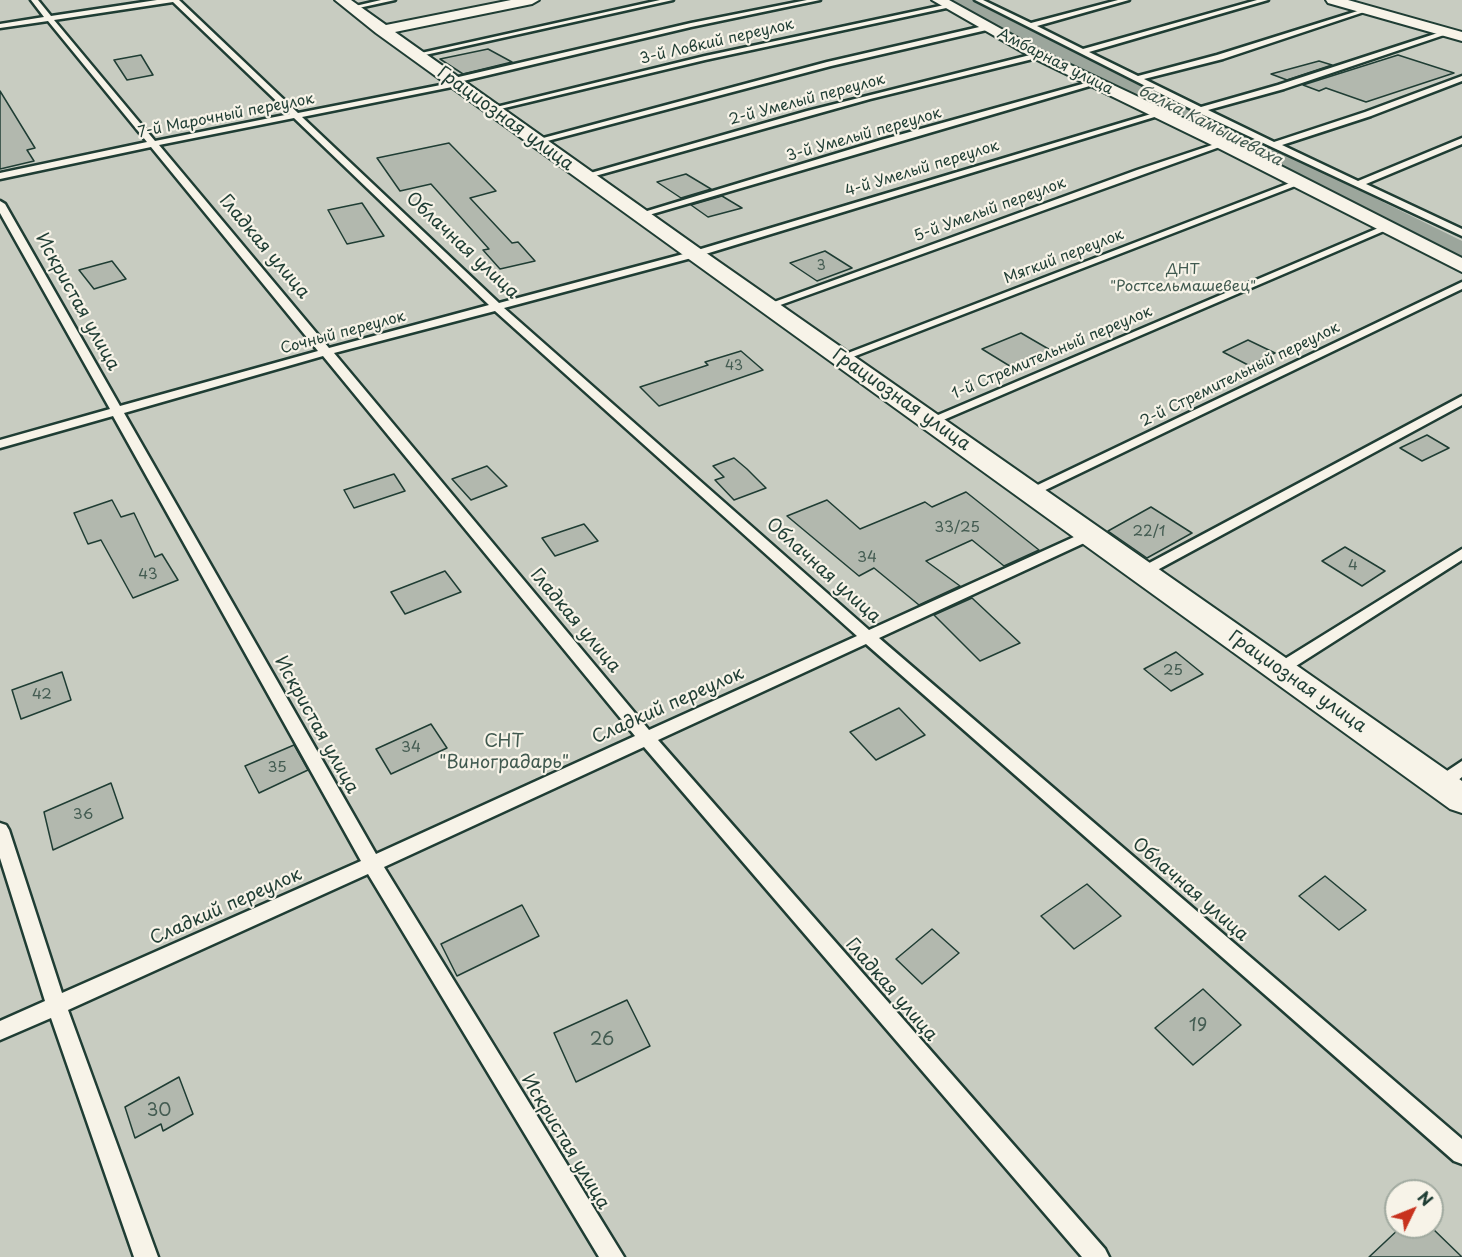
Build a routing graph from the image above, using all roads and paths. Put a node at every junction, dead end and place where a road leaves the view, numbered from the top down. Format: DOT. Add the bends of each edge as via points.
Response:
graph roads {
  1 [pos="34,0"];
  2 [pos="171,0"];
  3 [pos="176,0"];
  4 [pos="392,0"];
  5 [pos="532,0"];
  6 [pos="670,0"];
  7 [pos="817,0"];
  8 [pos="999,0"];
  9 [pos="1126,0"];
  10 [pos="1264,0"];
  11 [pos="1333,0"];
  12 [pos="982,2"];
  13 [pos="944,3"];
  14 [pos="348,4"];
  15 [pos="1366,10"];
  16 [pos="50,19"];
  17 [pos="0,26"];
  18 [pos="1030,26"];
  19 [pos="988,27"];
  20 [pos="381,30"];
  21 [pos="1444,32"];
  22 [pos="1462,38"];
  23 [pos="1081,52"];
  24 [pos="416,55"];
  25 [pos="1038,55"];
  26 [pos="1462,78"];
  27 [pos="1137,79"];
  28 [pos="455,83"];
  29 [pos="1096,83"];
  30 [pos="492,109"];
  31 [pos="1200,110"];
  32 [pos="1158,113"];
  33 [pos="298,116"];
  34 [pos="536,141"];
  35 [pos="1462,141"];
  36 [pos="151,144"];
  37 [pos="1224,144"];
  38 [pos="1273,145"];
  39 [pos="0,176"];
  40 [pos="585,176"];
  41 [pos="1298,183"];
  42 [pos="1358,184"];
  43 [pos="0,204"];
  44 [pos="639,214"];
  45 [pos="1462,222"];
  46 [pos="1450,227"];
  47 [pos="1386,228"];
  48 [pos="1462,233"];
  49 [pos="695,254"];
  50 [pos="1462,266"];
  51 [pos="1462,285"];
  52 [pos="768,306"];
  53 [pos="497,307"];
  54 [pos="326,352"];
  55 [pos="841,358"];
  56 [pos="1462,400"];
  57 [pos="117,411"];
  58 [pos="930,421"];
  59 [pos="0,444"];
  60 [pos="1030,492"];
  61 [pos="1090,535"];
  62 [pos="1462,554"];
  63 [pos="1143,572"];
  64 [pos="868,637"];
  65 [pos="1280,669"];
  66 [pos="646,738"];
  67 [pos="1462,768"];
  68 [pos="1441,784"];
  69 [pos="1462,799"];
  70 [pos="0,830"];
  71 [pos="372,864"];
  72 [pos="56,1004"];
  73 [pos="0,1031"];
  74 [pos="1462,1153"];
  75 [pos="146,1257"];
  76 [pos="612,1257"];
  77 [pos="1097,1257"];
  1 -- 16 [label="lane, Гладкая улица"];
  2 -- 16 [label="lane"];
  3 -- 33 [label="lane, Облачная улица"];
  4 -- 14 [label="lane"];
  5 -- 20 [label="street"];
  6 -- 24 [label="lane"];
  7 -- 28 [label="lane, 7-й Марочный переулок" via="691,25"];
  8 -- 12 [label="lane"];
  9 -- 18 [label="lane"];
  10 -- 23 [label="lane"];
  11 -- 15 [label="street"];
  12 -- 18 [label="lane"];
  13 -- 19 [label="street, Амбарная улица"];
  13 -- 30 [label="lane, 3-й Ловкий переулок"];
  14 -- 20 [label="street, Грациозная улица"];
  15 -- 21 [label="street"];
  15 -- 27 [label="lane"];
  16 -- 17 [label="lane"];
  16 -- 36 [label="lane, Гладкая улица"];
  18 -- 23 [label="lane"];
  19 -- 25 [label="street, Амбарная улица"];
  19 -- 34 [label="lane"];
  20 -- 24 [label="street, Грациозная улица"];
  21 -- 22 [label="street"];
  21 -- 31 [label="lane"];
  23 -- 27 [label="lane"];
  24 -- 28 [label="street, Грациозная улица"];
  25 -- 29 [label="street, Амбарная улица"];
  25 -- 40 [label="lane, 2-й Умелый переулок" via="831,107"];
  26 -- 38 [label="lane"];
  27 -- 31 [label="lane"];
  28 -- 30 [label="street, Грациозная улица"];
  28 -- 33 [label="lane, 7-й Марочный переулок"];
  29 -- 32 [label="street, Амбарная улица"];
  29 -- 44 [label="lane, 3-й Умелый переулок"];
  30 -- 34 [label="street, Грациозная улица"];
  31 -- 38 [label="lane"];
  32 -- 37 [label="street, Амбарная улица"];
  32 -- 49 [label="lane, 4-й Умелый переулок"];
  33 -- 36 [label="lane, 7-й Марочный переулок"];
  33 -- 53 [label="lane, Облачная улица"];
  34 -- 40 [label="street, Грациозная улица"];
  35 -- 42 [label="lane"];
  36 -- 39 [label="lane, 7-й Марочный переулок"];
  36 -- 54 [label="lane, Гладкая улица"];
  37 -- 41 [label="street, Амбарная улица"];
  37 -- 52 [label="lane, 5-й Умелый переулок"];
  38 -- 42 [label="lane"];
  40 -- 44 [label="street, Грациозная улица"];
  41 -- 47 [label="street, Амбарная улица"];
  41 -- 55 [label="lane, Мягкий переулок"];
  42 -- 46 [label="lane"];
  43 -- 57 [label="lane, Искристая улица"];
  44 -- 49 [label="street, Грациозная улица"];
  45 -- 46 [label="lane"];
  46 -- 48 [label="lane"];
  47 -- 50 [label="street, Амбарная улица"];
  47 -- 58 [label="lane, 1-й Стремительный переулок"];
  49 -- 52 [label="street, Грациозная улица"];
  49 -- 53 [label="lane, Сочный переулок"];
  51 -- 60 [label="lane, 2-й Стремительный переулок"];
  52 -- 55 [label="street, Грациозная улица"];
  53 -- 54 [label="lane, Сочный переулок"];
  53 -- 64 [label="lane, Облачная улица"];
  54 -- 57 [label="lane, Сочный переулок"];
  54 -- 66 [label="lane, Гладкая улица"];
  55 -- 58 [label="street, Грациозная улица"];
  56 -- 63 [label="lane"];
  57 -- 59 [label="lane, Сочный переулок"];
  57 -- 71 [label="lane, Искристая улица"];
  58 -- 60 [label="street, Грациозная улица"];
  60 -- 61 [label="street, Грациозная улица"];
  61 -- 63 [label="street, Грациозная улица"];
  61 -- 64 [label="lane, Сладкий переулок"];
  62 -- 65 [label="lane"];
  63 -- 65 [label="street, Грациозная улица"];
  64 -- 66 [label="lane, Сладкий переулок"];
  64 -- 74 [label="lane, Облачная улица"];
  65 -- 68 [label="street, Грациозная улица"];
  66 -- 71 [label="lane, Сладкий переулок"];
  66 -- 77 [label="lane, Гладкая улица"];
  67 -- 68 [label="lane"];
  68 -- 69 [label="street, Грациозная улица"];
  70 -- 72 [label="lane"];
  71 -- 72 [label="lane, Сладкий переулок"];
  71 -- 76 [label="lane, Искристая улица"];
  72 -- 73 [label="lane, Сладкий переулок"];
  72 -- 75 [label="lane"];
}
